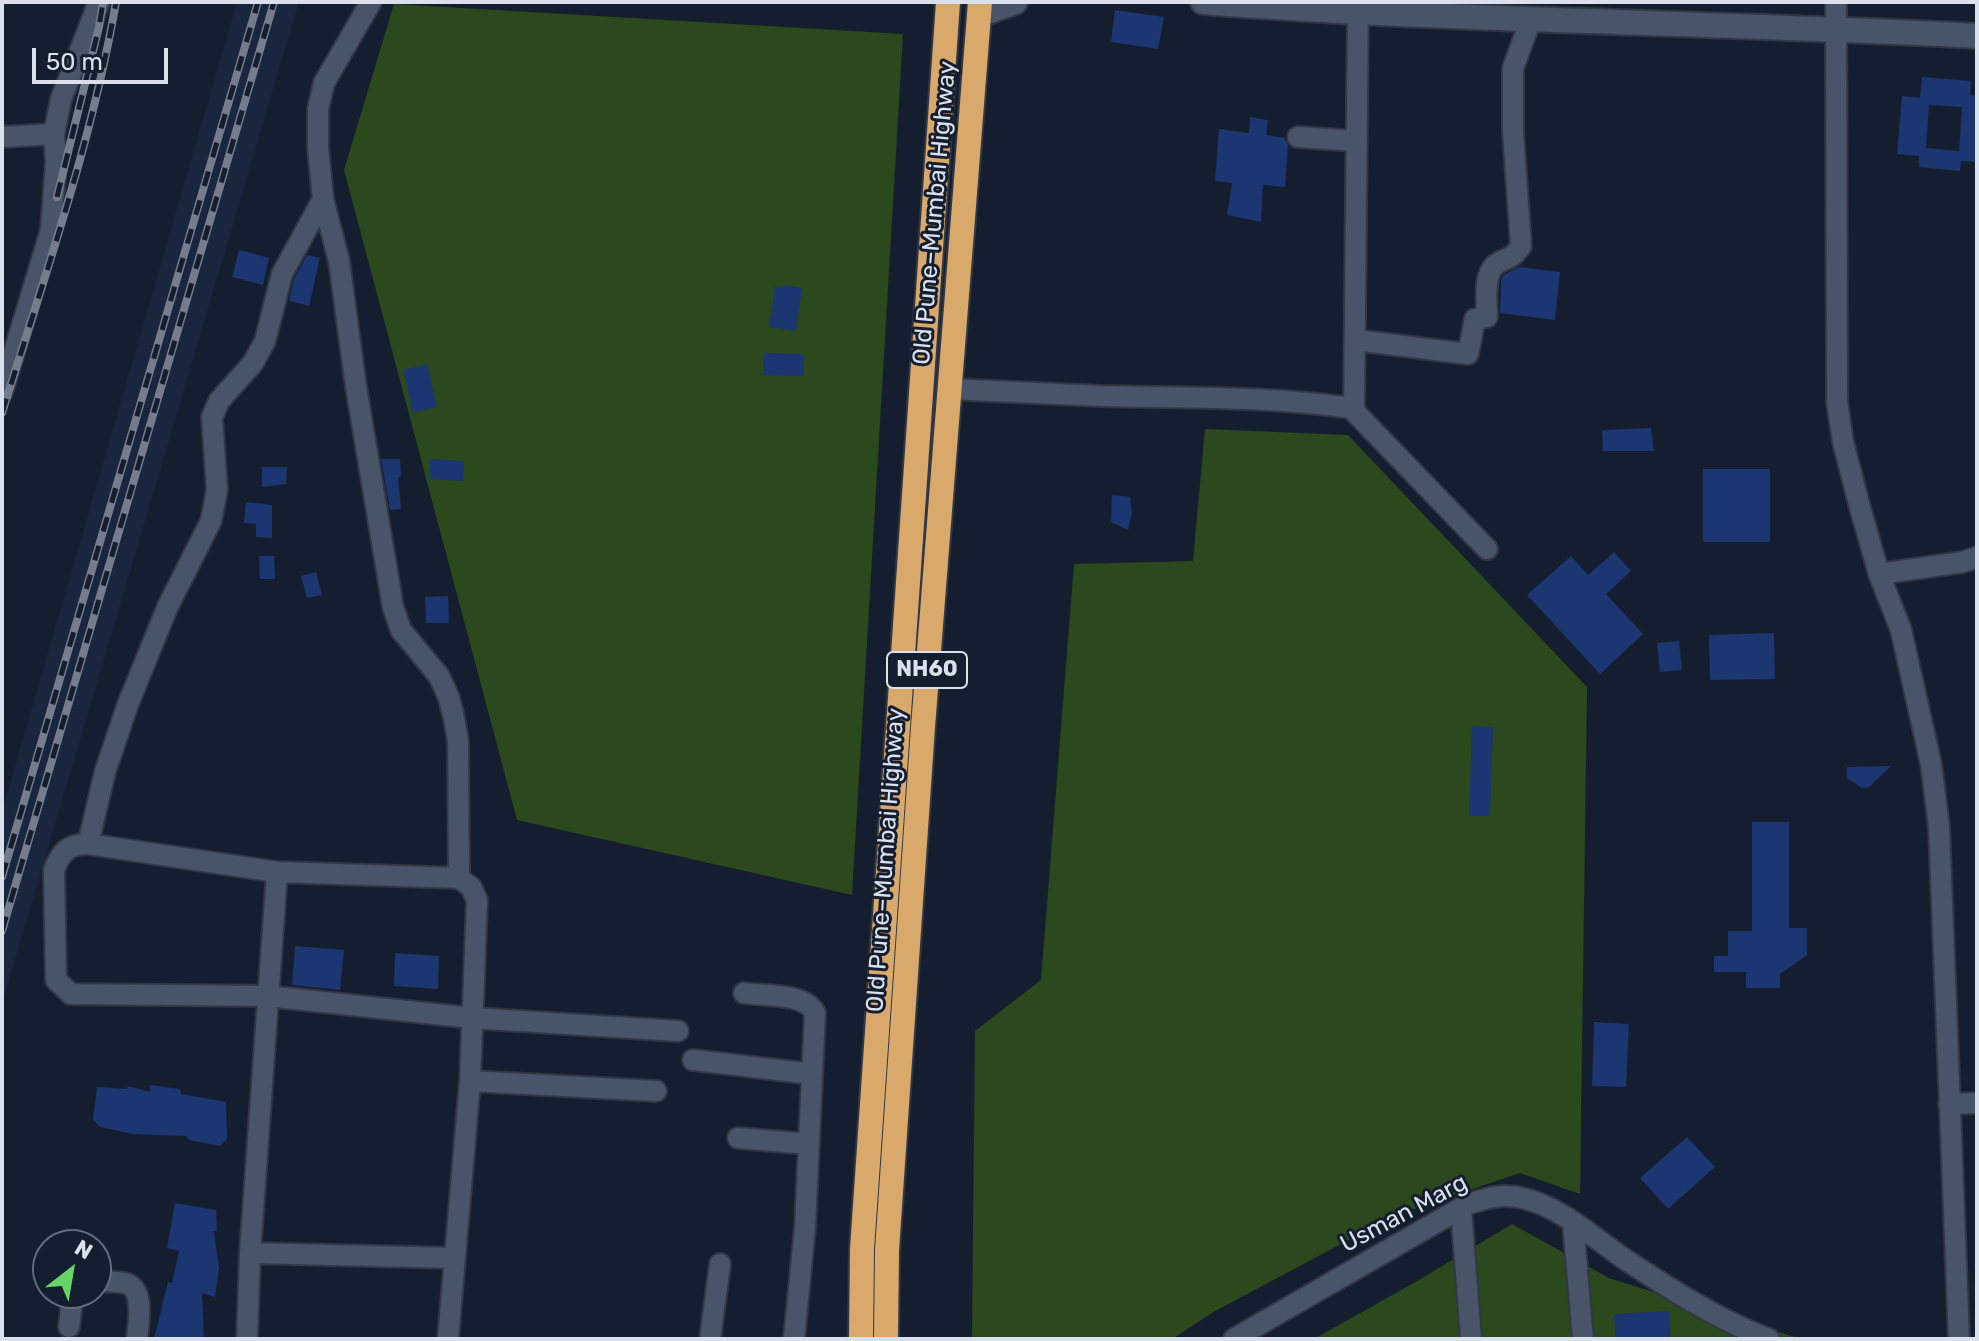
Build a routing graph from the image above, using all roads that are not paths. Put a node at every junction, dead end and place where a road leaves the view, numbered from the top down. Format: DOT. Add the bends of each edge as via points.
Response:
graph roads {
  1 [pos="99,2"];
  2 [pos="371,2"];
  3 [pos="948,2"];
  4 [pos="1015,2"];
  5 [pos="1203,2"];
  6 [pos="1836,2"];
  7 [pos="1358,8"];
  8 [pos="980,9"];
  9 [pos="1531,19"];
  10 [pos="1834,28"];
  11 [pos="1977,36"];
  12 [pos="54,134"];
  13 [pos="2,137"];
  14 [pos="1298,137"];
  15 [pos="1356,141"];
  16 [pos="323,199"];
  17 [pos="1355,340"];
  18 [pos="949,389"];
  19 [pos="2,392"];
  20 [pos="1354,411"];
  21 [pos="1487,549"];
  22 [pos="1977,557"];
  23 [pos="1879,574"];
  24 [pos="88,844"];
  25 [pos="277,872"];
  26 [pos="459,878"];
  27 [pos="744,993"];
  28 [pos="267,996"];
  29 [pos="472,1018"];
  30 [pos="678,1031"];
  31 [pos="693,1060"];
  32 [pos="812,1074"];
  33 [pos="470,1081"];
  34 [pos="656,1091"];
  35 [pos="1977,1103"];
  36 [pos="1949,1104"];
  37 [pos="738,1138"];
  38 [pos="809,1144"];
  39 [pos="1461,1208"];
  40 [pos="1573,1223"];
  41 [pos="250,1253"];
  42 [pos="454,1258"];
  43 [pos="720,1264"];
  44 [pos="112,1282"];
  45 [pos="71,1309"];
  46 [pos="69,1327"];
  47 [pos="137,1339"];
  48 [pos="247,1339"];
  49 [pos="448,1339"];
  50 [pos="710,1339"];
  51 [pos="794,1339"];
  52 [pos="861,1339"];
  53 [pos="886,1339"];
  54 [pos="1234,1339"];
  55 [pos="1471,1339"];
  56 [pos="1583,1339"];
  57 [pos="1769,1339"];
  58 [pos="1959,1339"];
  1 -- 12 [label="street" via="61,99"];
  2 -- 16 [label="street" via="324,83 318,109"];
  3 -- 52 [label="highway, Old Pune–Mumbai Highway / NH60" via="862,1249"];
  4 -- 8 [label="street"];
  5 -- 7 [label="street"];
  6 -- 10 [label="street"];
  7 -- 9 [label="street"];
  7 -- 15 [label="street"];
  8 -- 18 [label="highway, Old Pune–Mumbai Highway / NH60"];
  9 -- 10 [label="street"];
  9 -- 17 [label="street" via="1513,68 1521,246 1513,258 1497,263 1490,272 1487,317 1475,319 1468,354"];
  10 -- 11 [label="street"];
  10 -- 23 [label="street" via="1837,402"];
  12 -- 13 [label="street"];
  12 -- 19 [label="street" via="51,230"];
  14 -- 15 [label="street"];
  15 -- 17 [label="street"];
  16 -- 24 [label="street" via="282,274 265,341 212,417 217,490 211,521 168,606 128,704"];
  16 -- 26 [label="street" via="339,261 393,607 401,630 439,676 454,718"];
  17 -- 20 [label="street"];
  18 -- 20 [label="street" via="1214,397 1319,403"];
  18 -- 53 [label="highway, Old Pune–Mumbai Highway / NH60" via="888,1234"];
  20 -- 21 [label="street"];
  22 -- 23 [label="street"];
  23 -- 36 [label="street" via="1901,630 1931,764 1939,838"];
  24 -- 25 [label="street"];
  24 -- 28 [label="street" via="66,848 54,870 56,980 71,994"];
  25 -- 26 [label="street"];
  25 -- 28 [label="street"];
  26 -- 29 [label="street" via="477,900"];
  27 -- 32 [label="street" via="804,1000 813,1007"];
  28 -- 29 [label="street"];
  28 -- 41 [label="street"];
  29 -- 30 [label="street"];
  29 -- 33 [label="street"];
  31 -- 32 [label="street"];
  32 -- 38 [label="street"];
  33 -- 34 [label="street"];
  33 -- 42 [label="street"];
  35 -- 36 [label="street"];
  36 -- 58 [label="street"];
  37 -- 38 [label="street"];
  38 -- 51 [label="street"];
  39 -- 40 [label="street, Usman Marg" via="1497,1195 1511,1196"];
  39 -- 54 [label="street, Usman Marg"];
  39 -- 55 [label="street"];
  40 -- 56 [label="street"];
  40 -- 57 [label="street, Usman Marg" via="1729,1324"];
  41 -- 42 [label="street"];
  41 -- 48 [label="street"];
  42 -- 49 [label="street"];
  43 -- 50 [label="street"];
  44 -- 47 [label="street" via="128,1284 136,1292"];
  45 -- 46 [label="street"];
}
